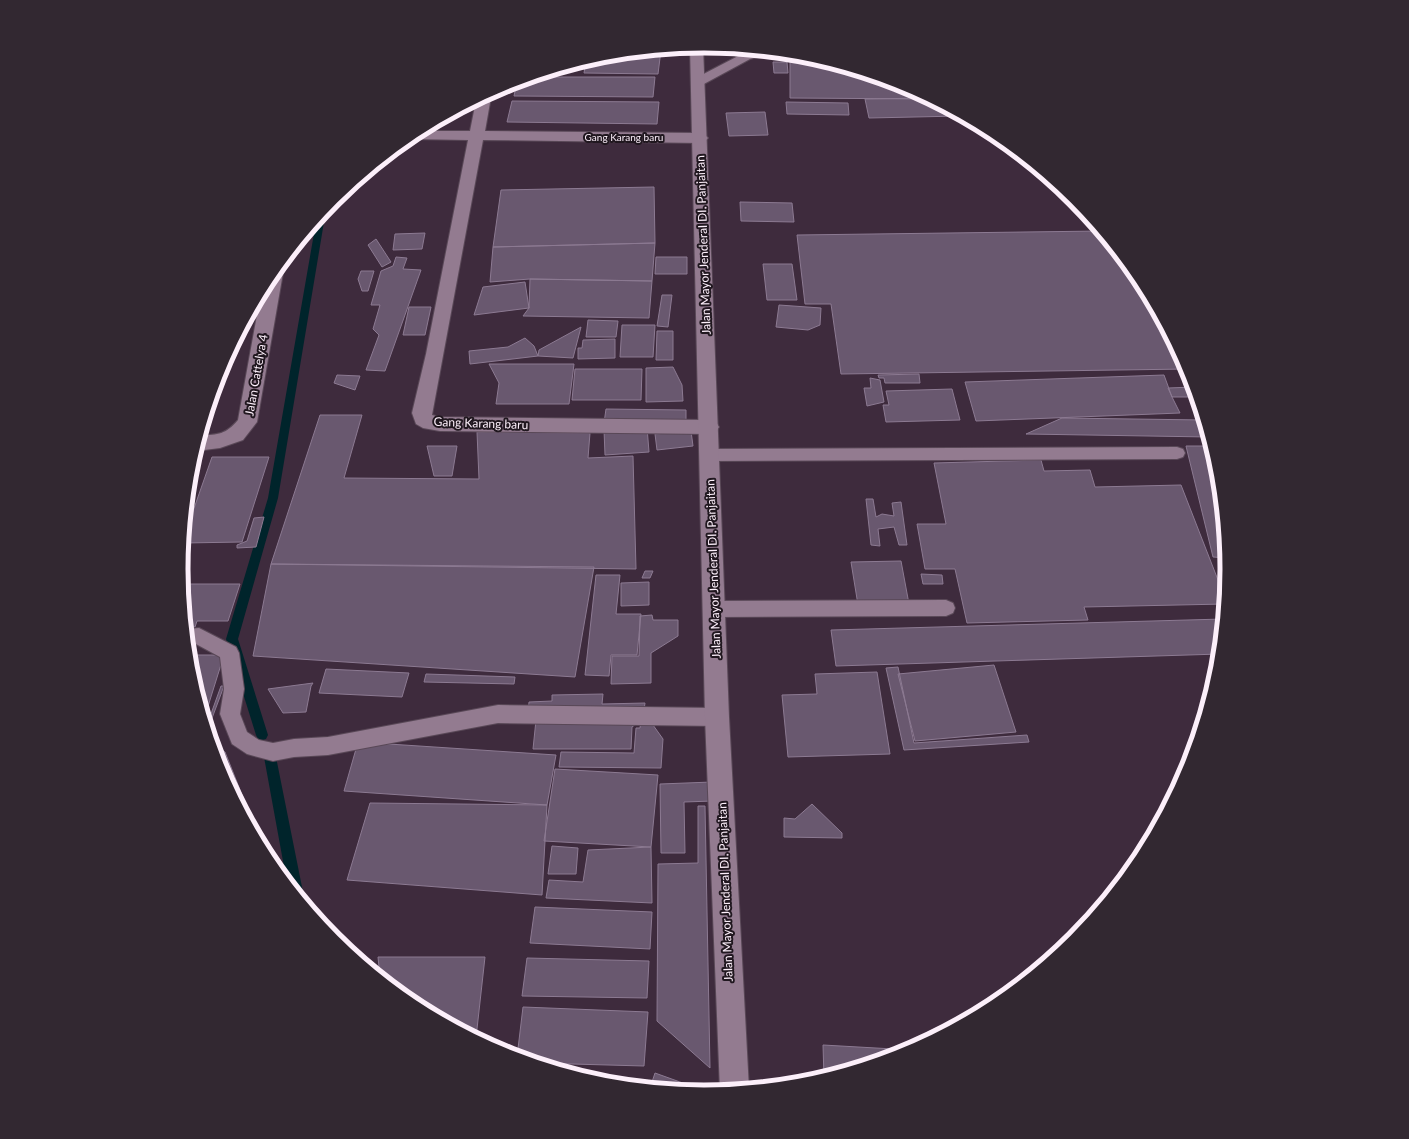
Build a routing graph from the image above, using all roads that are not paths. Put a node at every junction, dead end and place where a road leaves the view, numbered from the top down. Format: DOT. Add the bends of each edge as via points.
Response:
graph roads {
  1 [pos="697,53"];
  2 [pos="750,55"];
  3 [pos="698,82"];
  4 [pos="483,103"];
  5 [pos="425,135"];
  6 [pos="476,136"];
  7 [pos="700,138"];
  8 [pos="271,289"];
  9 [pos="708,427"];
  10 [pos="204,443"];
  11 [pos="1177,453"];
  12 [pos="709,455"];
  13 [pos="946,608"];
  14 [pos="714,609"];
  15 [pos="192,636"];
  16 [pos="717,717"];
  17 [pos="734,1085"];
  1 -- 3 [label="street, Jalan Mayor Jenderal DI. Panjaitan"];
  2 -- 3 [label="lane"];
  3 -- 7 [label="street, Jalan Mayor Jenderal DI. Panjaitan"];
  4 -- 6 [label="street, Gang Karang baru"];
  5 -- 6 [label="street, Gang Karang baru"];
  6 -- 7 [label="street, Gang Karang baru"];
  6 -- 9 [label="street, Gang Karang baru" via="422,413 423,419 440,424"];
  7 -- 9 [label="street, Jalan Mayor Jenderal DI. Panjaitan"];
  8 -- 10 [label="street, Jalan Cattelya 4" via="247,422 236,435"];
  9 -- 12 [label="street, Jalan Mayor Jenderal DI. Panjaitan"];
  11 -- 12 [label="lane"];
  12 -- 14 [label="street, Jalan Mayor Jenderal DI. Panjaitan"];
  13 -- 14 [label="lane"];
  14 -- 16 [label="street, Jalan Mayor Jenderal DI. Panjaitan"];
  15 -- 16 [label="lane" via="199,636 229,653 234,689 230,714 239,738 254,748 273,752 328,746 498,714"];
  16 -- 17 [label="street, Jalan Mayor Jenderal DI. Panjaitan"];
}
